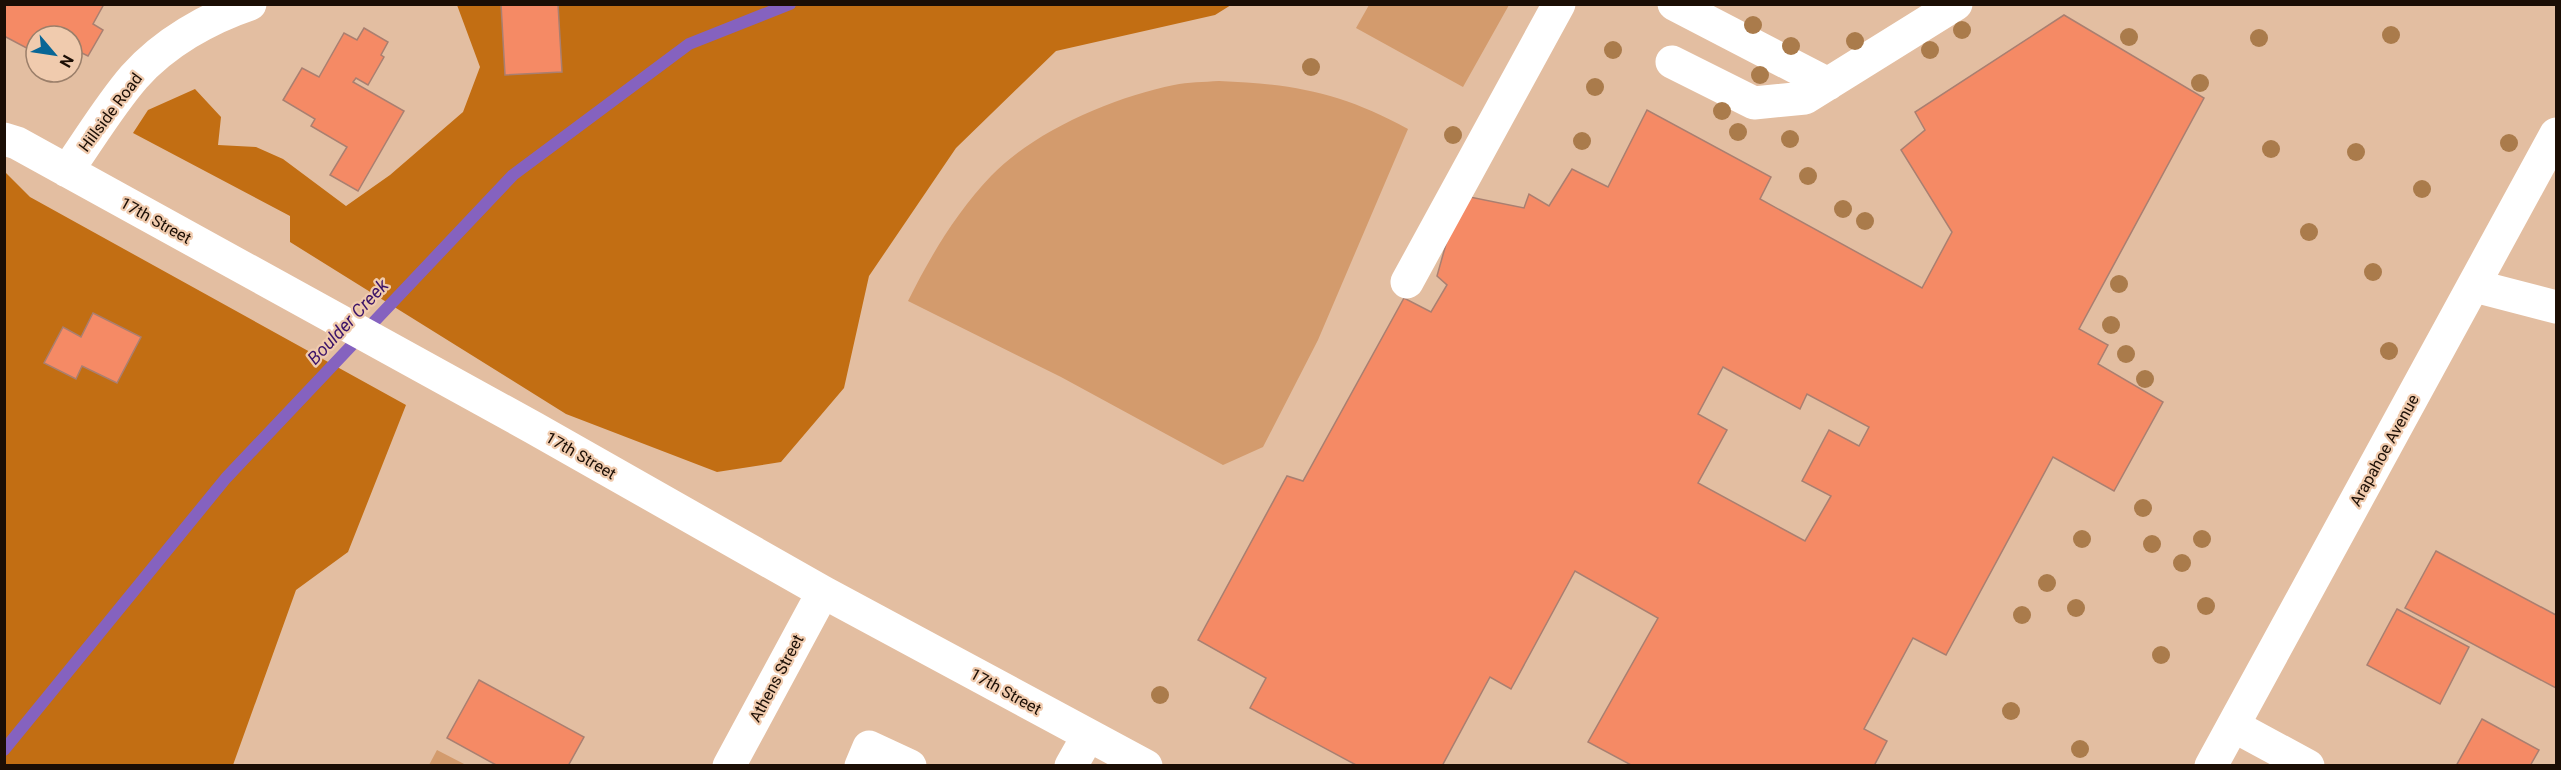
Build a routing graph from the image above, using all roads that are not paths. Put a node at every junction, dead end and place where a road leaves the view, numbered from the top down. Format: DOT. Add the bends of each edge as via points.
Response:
graph roads {
  1 [pos="250,4"];
  2 [pos="1559,4"];
  3 [pos="1674,4"];
  4 [pos="1956,4"];
  5 [pos="1672,62"];
  6 [pos="1828,84"];
  7 [pos="2556,134"];
  8 [pos="8,143"];
  9 [pos="67,171"];
  10 [pos="1407,282"];
  11 [pos="2475,286"];
  12 [pos="2556,307"];
  13 [pos="823,592"];
  14 [pos="2234,726"];
  15 [pos="1088,736"];
  16 [pos="729,765"];
  17 [pos="861,765"];
  18 [pos="910,765"];
  19 [pos="1071,765"];
  20 [pos="1146,765"];
  21 [pos="2211,765"];
  22 [pos="2308,765"];
  1 -- 9 [label="street, Hillside Road" via="223,13 174,41 135,76"];
  2 -- 10 [label="street"];
  3 -- 6 [label="street"];
  4 -- 6 [label="street"];
  5 -- 6 [label="street" via="1754,102 1805,98"];
  7 -- 11 [label="street, Arapahoe Avenue"];
  8 -- 9 [label="street, 17th Street"];
  9 -- 13 [label="street, 17th Street"];
  11 -- 12 [label="street"];
  11 -- 14 [label="street, Arapahoe Avenue"];
  13 -- 15 [label="street, 17th Street"];
  13 -- 16 [label="street, Athens Street"];
  14 -- 21 [label="street, Arapahoe Avenue"];
  14 -- 22 [label="street"];
  15 -- 19 [label="street"];
  15 -- 20 [label="street, 17th Street"];
  17 -- 18 [label="street" via="869,747"];
}
